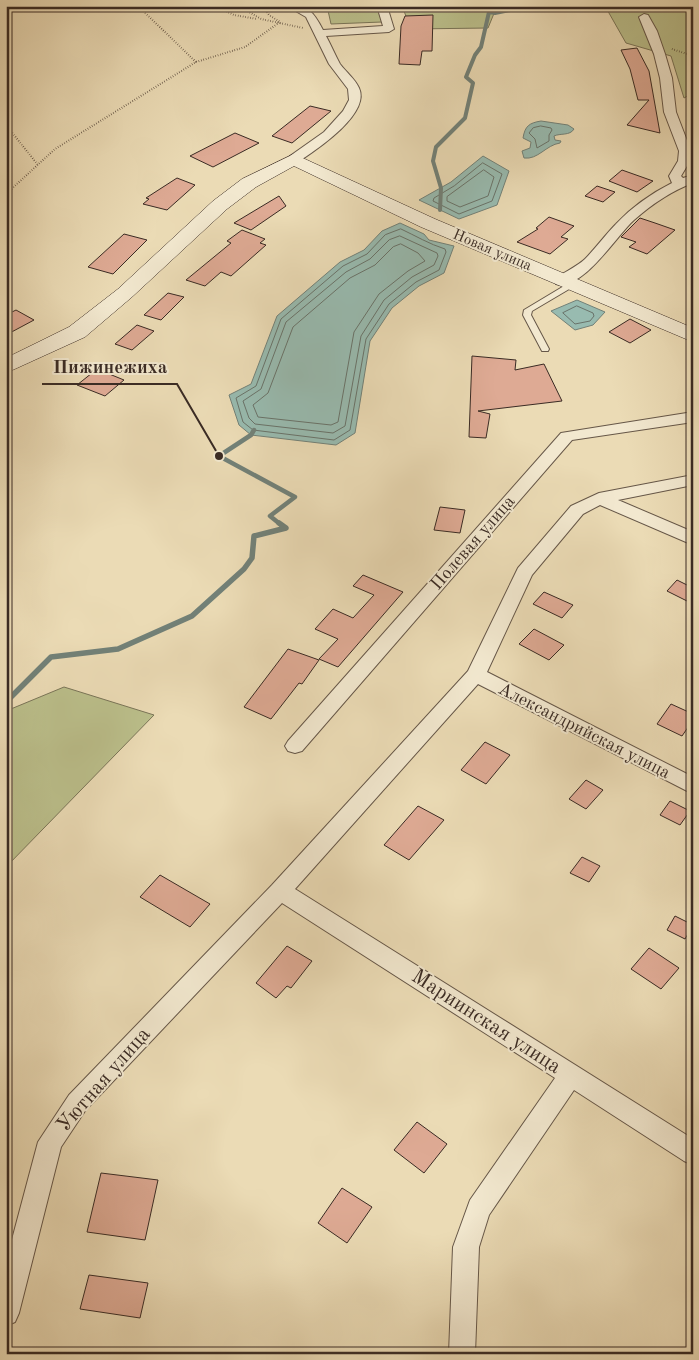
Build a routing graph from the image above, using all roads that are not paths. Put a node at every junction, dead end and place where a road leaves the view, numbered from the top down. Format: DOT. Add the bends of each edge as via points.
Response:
graph roads {
  1 [pos="292,6"];
  2 [pos="382,6"];
  3 [pos="644,17"];
  4 [pos="320,33"];
  5 [pos="294,159"];
  6 [pos="693,179"];
  7 [pos="679,183"];
  8 [pos="567,283"];
  9 [pos="693,336"];
  10 [pos="545,349"];
  11 [pos="6,366"];
  12 [pos="693,417"];
  13 [pos="693,480"];
  14 [pos="599,498"];
  15 [pos="693,539"];
  16 [pos="476,675"];
  17 [pos="295,746"];
  18 [pos="693,786"];
  19 [pos="280,890"];
  20 [pos="570,1076"];
  21 [pos="693,1153"];
  22 [pos="6,1313"];
  23 [pos="462,1354"];
  1 -- 4 [label="street" via="310,15"];
  2 -- 4 [label="street" via="389,29"];
  3 -- 7 [label="street" via="653,32 671,114 683,139 684,160 676,176"];
  4 -- 5 [label="street" via="354,89 355,100 328,135"];
  5 -- 8 [label="street, Новая улица" via="428,223"];
  5 -- 11 [label="street" via="249,183 220,205 78,332"];
  6 -- 7 [label="street"];
  7 -- 8 [label="street" via="628,219"];
  8 -- 9 [label="street, Новая улица"];
  8 -- 10 [label="lane" via="528,310"];
  12 -- 17 [label="street, Полевая улица" via="567,436"];
  13 -- 14 [label="street, Уютная улица"];
  14 -- 15 [label="street"];
  14 -- 16 [label="street, Уютная улица" via="577,510 524,572"];
  16 -- 18 [label="street, Александрийская улица"];
  16 -- 19 [label="street, Уютная улица"];
  19 -- 20 [label="street, Мариинская улица"];
  19 -- 22 [label="street, Уютная улица" via="77,1103 50,1142"];
  20 -- 21 [label="street, Мариинская улица"];
  20 -- 23 [label="street" via="479,1210 466,1247"];
}
